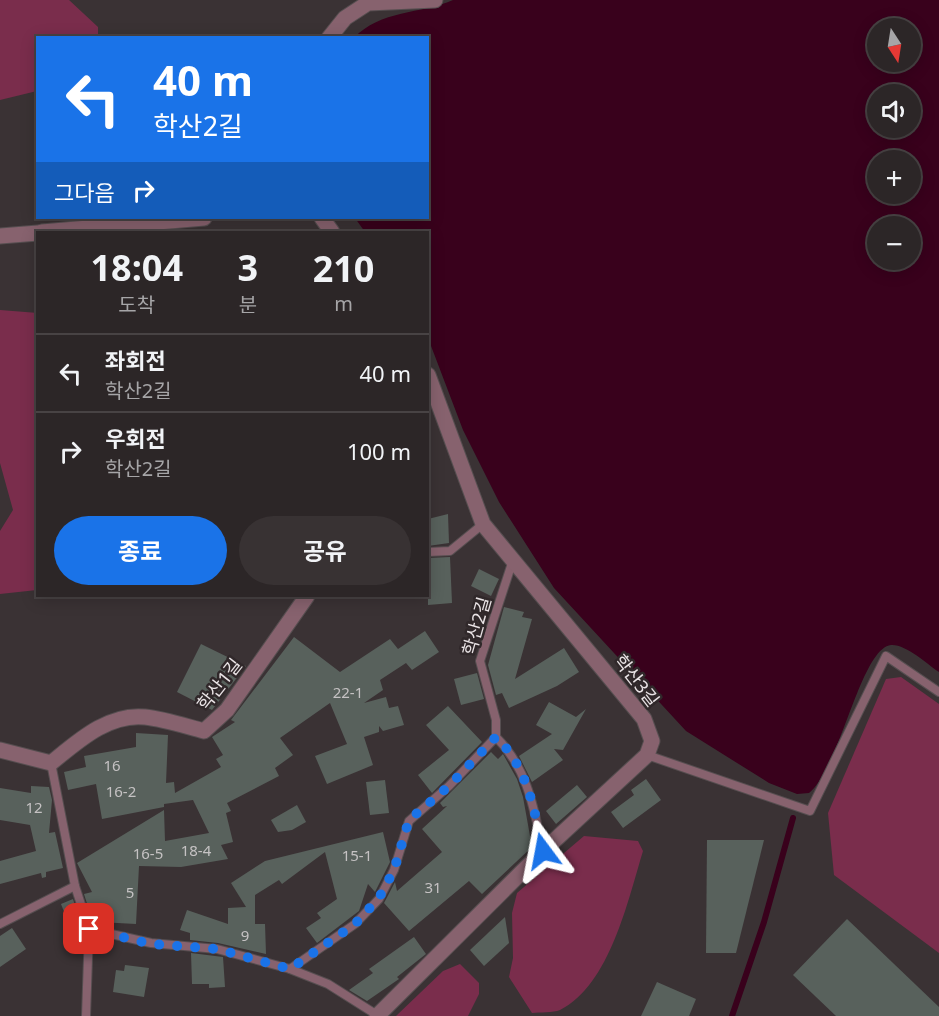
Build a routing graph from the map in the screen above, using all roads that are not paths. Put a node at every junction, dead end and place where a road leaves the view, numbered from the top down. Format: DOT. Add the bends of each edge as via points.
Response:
graph roads {
  1 [pos="435,0"];
  2 [pos="331,36"];
  3 [pos="192,219"];
  4 [pos="322,219"];
  5 [pos="54,231"];
  6 [pos="331,231"];
  7 [pos="36,233"];
  8 [pos="0,236"];
  9 [pos="429,378"];
  10 [pos="483,524"];
  11 [pos="429,552"];
  12 [pos="513,560"];
  13 [pos="306,597"];
  14 [pos="939,693"];
  15 [pos="496,737"];
  16 [pos="0,750"];
  17 [pos="647,755"];
  18 [pos="51,763"];
  19 [pos="543,851"];
  20 [pos="75,886"];
  21 [pos="0,924"];
  22 [pos="89,929"];
  23 [pos="290,969"];
  24 [pos="377,1015"];
  25 [pos="87,1016"];
  1 -- 2 [label="street" via="368,3 345,18"];
  3 -- 5 [label="street"];
  4 -- 6 [label="street"];
  7 -- 8 [label="street"];
  9 -- 10 [label="street, 학산3길"];
  10 -- 11 [label="lane" via="450,551"];
  10 -- 12 [label="street, 학산3길"];
  12 -- 15 [label="lane, 학산2길" via="480,661 496,720"];
  12 -- 17 [label="street, 학산3길" via="644,719 652,741"];
  13 -- 18 [label="street, 학산1길" via="214,724 204,731 145,717 127,717 90,731"];
  14 -- 17 [label="lane" via="886,656 810,811"];
  15 -- 19 [label="lane" via="509,749 528,784"];
  15 -- 23 [label="lane" via="449,786 409,820 394,870 379,898 355,924"];
  16 -- 18 [label="street"];
  17 -- 19 [label="street"];
  18 -- 20 [label="lane"];
  19 -- 24 [label="street"];
  20 -- 21 [label="lane"];
  20 -- 22 [label="lane"];
  22 -- 23 [label="lane" via="151,944 217,949"];
  22 -- 25 [label="lane"];
  23 -- 24 [label="lane" via="328,984"];
}
